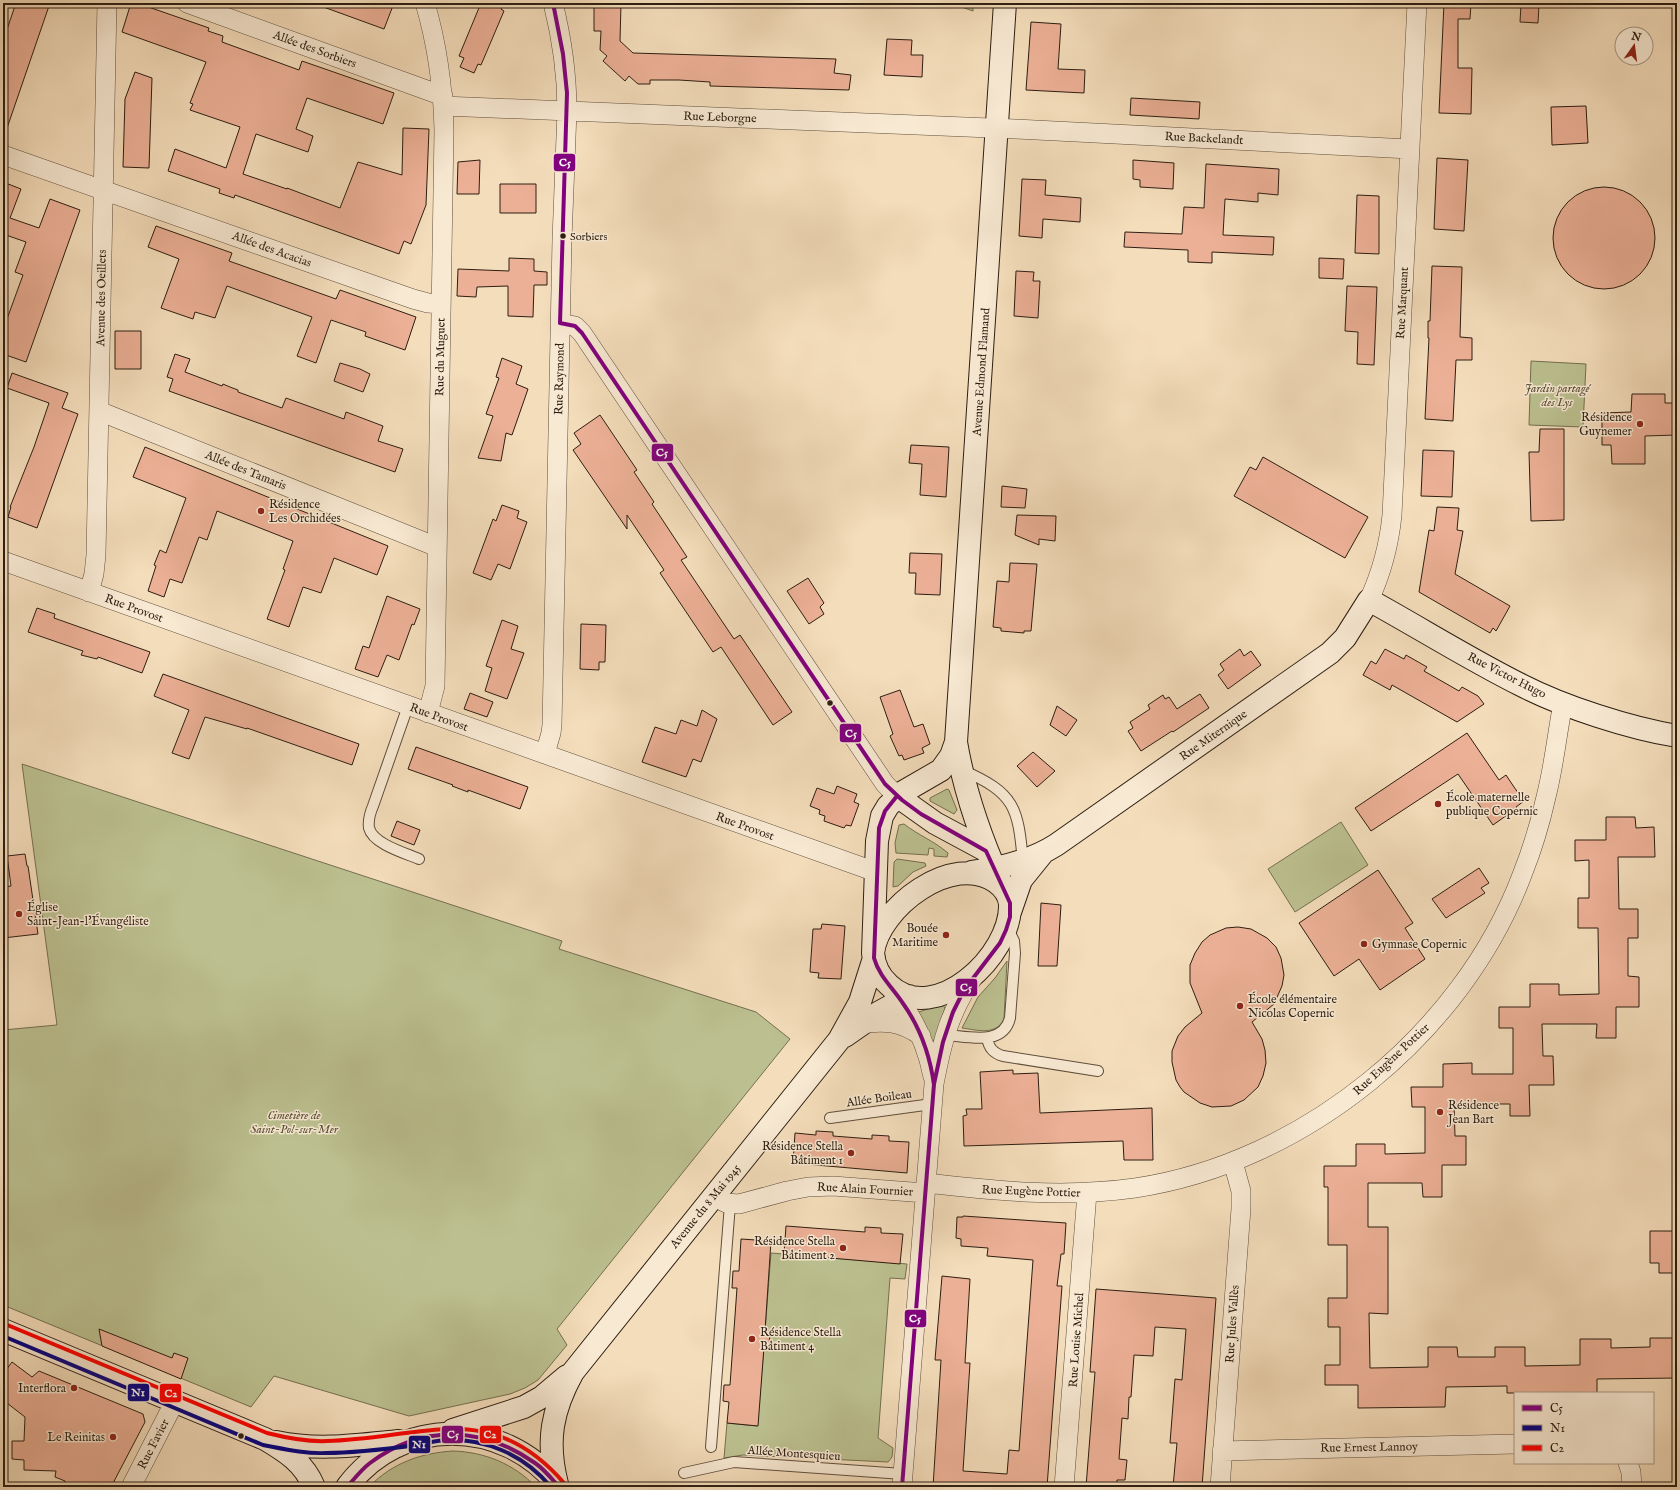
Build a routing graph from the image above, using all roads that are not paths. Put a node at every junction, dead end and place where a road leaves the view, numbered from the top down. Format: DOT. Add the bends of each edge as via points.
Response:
graph roads {
  1 [pos="107,3"];
  2 [pos="187,3"];
  3 [pos="425,3"];
  4 [pos="553,3"];
  5 [pos="1005,3"];
  6 [pos="1417,3"];
  7 [pos="443,101"];
  8 [pos="567,111"];
  9 [pos="997,128"];
  10 [pos="1410,149"];
  11 [pos="3,155"];
  12 [pos="104,190"];
  13 [pos="441,304"];
  14 [pos="560,323"];
  15 [pos="99,411"];
  16 [pos="437,547"];
  17 [pos="3,561"];
  18 [pos="90,592"];
  19 [pos="1369,600"];
  20 [pos="1563,703"];
  21 [pos="408,706"];
  22 [pos="428,713"];
  23 [pos="1677,736"];
  24 [pos="545,754"];
  25 [pos="953,768"];
  26 [pos="897,796"];
  27 [pos="419,859"];
  28 [pos="1030,863"];
  29 [pos="994,869"];
  30 [pos="876,872"];
  31 [pos="1008,919"];
  32 [pos="874,956"];
  33 [pos="975,974"];
  34 [pos="900,995"];
  35 [pos="861,1024"];
  36 [pos="945,1035"];
  37 [pos="921,1036"];
  38 [pos="987,1038"];
  39 [pos="839,1040"];
  40 [pos="1098,1071"];
  41 [pos="934,1084"];
  42 [pos="932,1104"];
  43 [pos="830,1118"];
  44 [pos="1233,1162"];
  45 [pos="926,1188"];
  46 [pos="1087,1193"];
  47 [pos="722,1200"];
  48 [pos="3,1330"];
  49 [pos="573,1372"];
  50 [pos="175,1401"];
  51 [pos="440,1434"];
  52 [pos="266,1439"];
  53 [pos="416,1439"];
  54 [pos="1514,1444"];
  55 [pos="711,1447"];
  56 [pos="1222,1451"];
  57 [pos="1628,1464"];
  58 [pos="684,1473"];
  59 [pos="903,1480"];
  60 [pos="558,1485"];
  61 [pos="131,1487"];
  62 [pos="314,1487"];
  63 [pos="347,1487"];
  64 [pos="1064,1487"];
  65 [pos="1220,1487"];
  66 [pos="1632,1487"];
  1 -- 12 [label="street, Avenue des Oeillets"];
  2 -- 7 [label="street, Allée des Sorbiers"];
  3 -- 7 [label="street, Rue du Muguet" via="434,40"];
  4 -- 8 [label="street, Rue Raymond" via="563,54"];
  5 -- 9 [label="street, Avenue Edmond Flamand"];
  6 -- 10 [label="street, Rue Marquant"];
  7 -- 8 [label="street, Rue Leborgne"];
  7 -- 13 [label="street, Rue du Muguet"];
  8 -- 9 [label="street, Rue Leborgne"];
  8 -- 14 [label="street, Rue Raymond"];
  9 -- 10 [label="street, Rue Backelandt"];
  9 -- 25 [label="street, Avenue Edmond Flamand" via="956,742 951,756"];
  10 -- 19 [label="street, Rue Marquant" via="1392,515 1384,562"];
  11 -- 12 [label="street, Allée des Acacias"];
  12 -- 13 [label="street, Allée des Acacias" via="413,299"];
  12 -- 15 [label="street, Avenue des Oeillets"];
  13 -- 16 [label="street, Rue du Muguet"];
  14 -- 24 [label="street, Rue Raymond" via="552,725"];
  14 -- 26 [label="street" via="575,326 582,333 885,784"];
  15 -- 16 [label="street, Allée des Tamaris"];
  15 -- 18 [label="street, Avenue des Oeillets" via="96,560"];
  16 -- 22 [label="street, Rue du Muguet" via="434,686"];
  17 -- 18 [label="street, Rue Provost"];
  18 -- 21 [label="street, Rue Provost"];
  19 -- 20 [label="street, Rue Victor Hugo" via="1522,686"];
  19 -- 28 [label="street, Rue Miternique" via="1345,638 1325,656"];
  20 -- 23 [label="street, Rue Victor Hugo" via="1612,720"];
  20 -- 44 [label="street, Rue Eugène Pottier" via="1546,796 1521,878 1500,923 1463,982 1430,1024 1377,1075 1346,1100 1294,1133"];
  21 -- 22 [label="street, Rue Provost"];
  21 -- 27 [label="lane" via="369,823 370,830 377,840"];
  22 -- 24 [label="street, Rue Provost"];
  24 -- 30 [label="street, Rue Provost"];
  25 -- 26 [label="street" via="937,773"];
  25 -- 28 [label="lane" via="984,780 1009,801"];
  25 -- 29 [label="street" via="971,805"];
  26 -- 29 [label="street"];
  26 -- 30 [label="street" via="888,806 880,822"];
  28 -- 29 [label="street"];
  28 -- 31 [label="street" via="1018,887"];
  29 -- 31 [label="street" via="1008,897"];
  29 -- 32 [label="street" via="988,877 970,872 940,878 907,899 882,928"];
  30 -- 32 [label="street"];
  31 -- 33 [label="street" via="996,948"];
  31 -- 38 [label="lane" via="1015,953 1010,1018 1002,1032 995,1037"];
  32 -- 34 [label="street" via="880,974"];
  32 -- 39 [label="street" via="860,1002"];
  33 -- 34 [label="street" via="946,992 926,997"];
  33 -- 36 [label="street" via="958,1000"];
  34 -- 35 [label="street"];
  34 -- 37 [label="street"];
  35 -- 37 [label="street" via="888,1022 907,1027"];
  35 -- 39 [label="street"];
  36 -- 38 [label="lane"];
  36 -- 41 [label="street"];
  37 -- 41 [label="street" via="930,1061"];
  38 -- 40 [label="lane" via="990,1048 1003,1056"];
  39 -- 47 [label="street, Avenue du 8 Mai 1945"];
  41 -- 42 [label="street"];
  42 -- 43 [label="lane, Allée Boileau"];
  42 -- 45 [label="street"];
  44 -- 46 [label="street, Rue Eugène Pottier" via="1169,1182"];
  44 -- 56 [label="street, Rue Jules Vallès" via="1240,1191 1241,1209"];
  45 -- 46 [label="street, Rue Eugène Pottier" via="1054,1194"];
  45 -- 47 [label="street, Rue Alain Fournier" via="816,1186 787,1191 743,1204"];
  45 -- 59 [label="street"];
  46 -- 64 [label="street, Rue Louise Michel"];
  47 -- 49 [label="street, Avenue du 8 Mai 1945"];
  47 -- 55 [label="lane"];
  48 -- 50 [label="street"];
  49 -- 51 [label="street, Avenue du 8 Mai 1945" via="542,1397 524,1407"];
  49 -- 60 [label="street, Avenue du 8 Mai 1945" via="561,1395 551,1429 551,1460"];
  50 -- 52 [label="street"];
  50 -- 61 [label="street, Rue Favier"];
  51 -- 53 [label="street"];
  51 -- 60 [label="street" via="459,1433 502,1443 534,1461"];
  52 -- 53 [label="street" via="324,1448"];
  52 -- 62 [label="street" via="296,1459"];
  53 -- 63 [label="street" via="392,1448 376,1458"];
  54 -- 56 [label="street, Rue Ernest Lannoy"];
  56 -- 65 [label="street, Rue Jules Vallès"];
  57 -- 66 [label="street"];
  58 -- 59 [label="lane, Allée Montesquieu" via="734,1462"];
}
